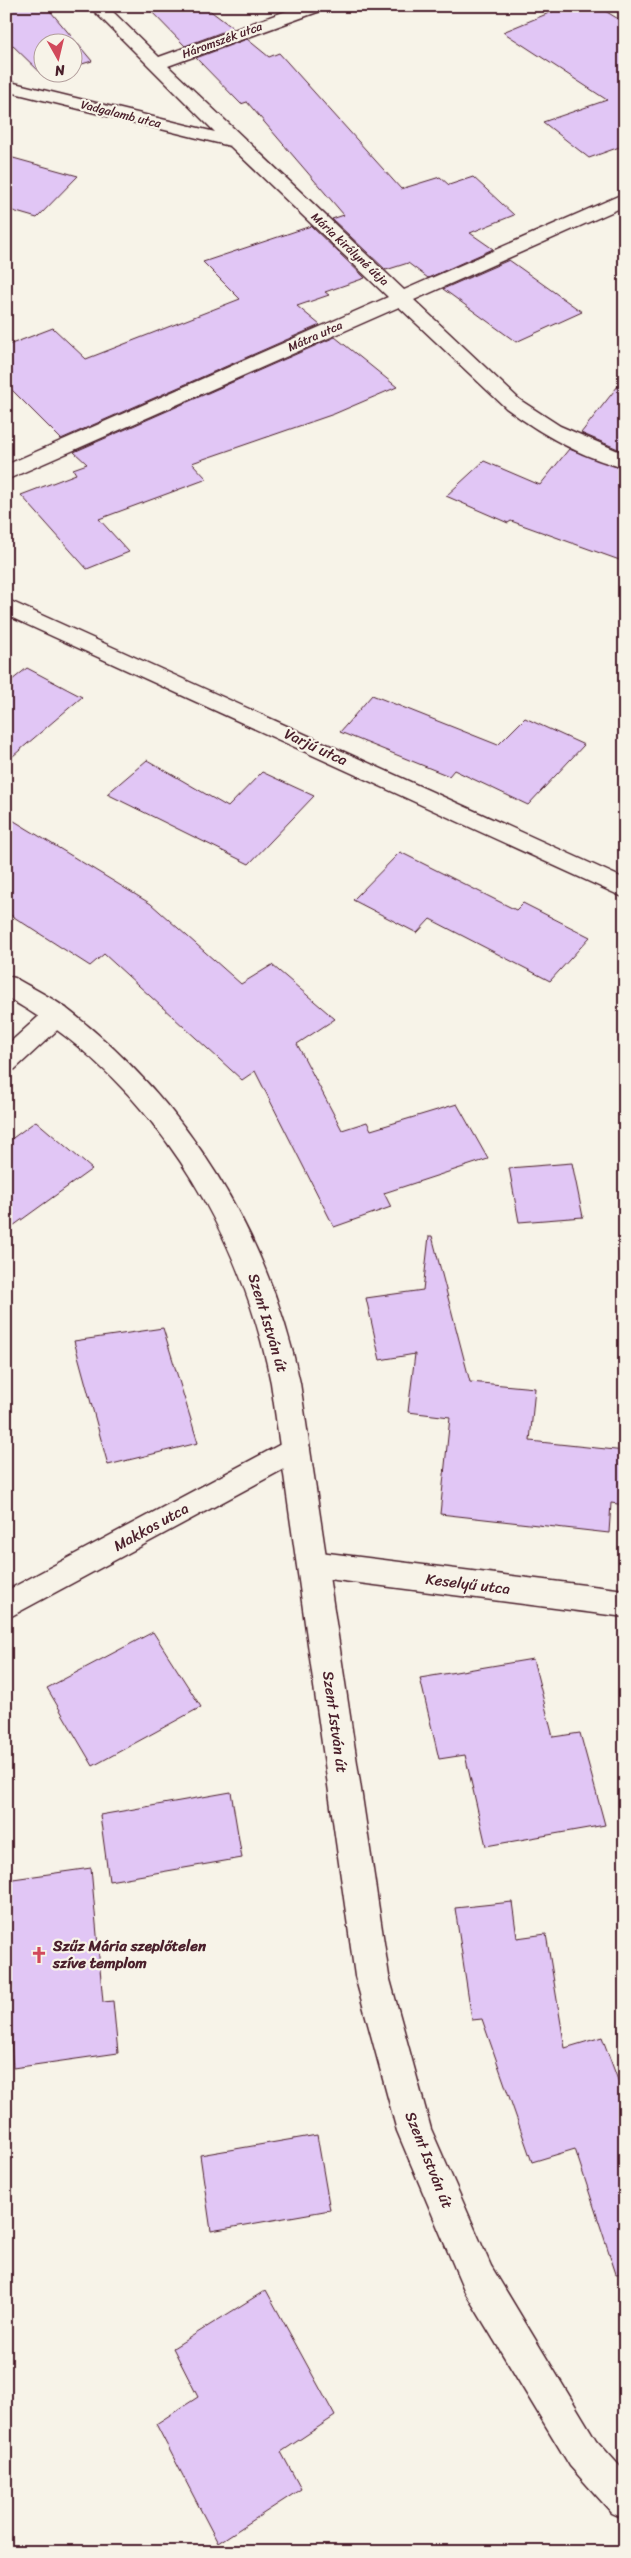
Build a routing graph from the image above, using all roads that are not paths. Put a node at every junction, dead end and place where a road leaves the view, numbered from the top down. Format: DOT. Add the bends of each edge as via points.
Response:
graph roads {
  1 [pos="97,6"];
  2 [pos="317,6"];
  3 [pos="156,64"];
  4 [pos="6,86"];
  5 [pos="236,142"];
  6 [pos="625,199"];
  7 [pos="402,298"];
  8 [pos="625,462"];
  9 [pos="6,473"];
  10 [pos="6,606"];
  11 [pos="625,889"];
  12 [pos="6,985"];
  13 [pos="57,1015"];
  14 [pos="6,1062"];
  15 [pos="296,1448"];
  16 [pos="312,1564"];
  17 [pos="625,1604"];
  18 [pos="6,1606"];
  19 [pos="625,2500"];
  1 -- 3 [label="street, Mária királyné útja"];
  2 -- 3 [label="street, Háromszék utca"];
  3 -- 5 [label="street, Mária királyné útja"];
  4 -- 5 [label="street, Vadgalamb utca"];
  5 -- 7 [label="street, Mária királyné útja"];
  6 -- 7 [label="street, Mátra utca"];
  7 -- 8 [label="street, Mária királyné útja" via="513,404 538,423"];
  7 -- 9 [label="street, Mátra utca"];
  10 -- 11 [label="street, Varjú utca"];
  12 -- 13 [label="street, Szent István út"];
  13 -- 14 [label="street"];
  13 -- 15 [label="street, Szent István út" via="105,1055 168,1121 206,1176 240,1238 264,1300 281,1361"];
  15 -- 16 [label="street, Szent István út"];
  15 -- 18 [label="street, Makkos utca"];
  16 -- 17 [label="street, Keselyű utca"];
  16 -- 19 [label="street, Szent István út" via="372,1976 414,2131 478,2279 583,2453"];
}
